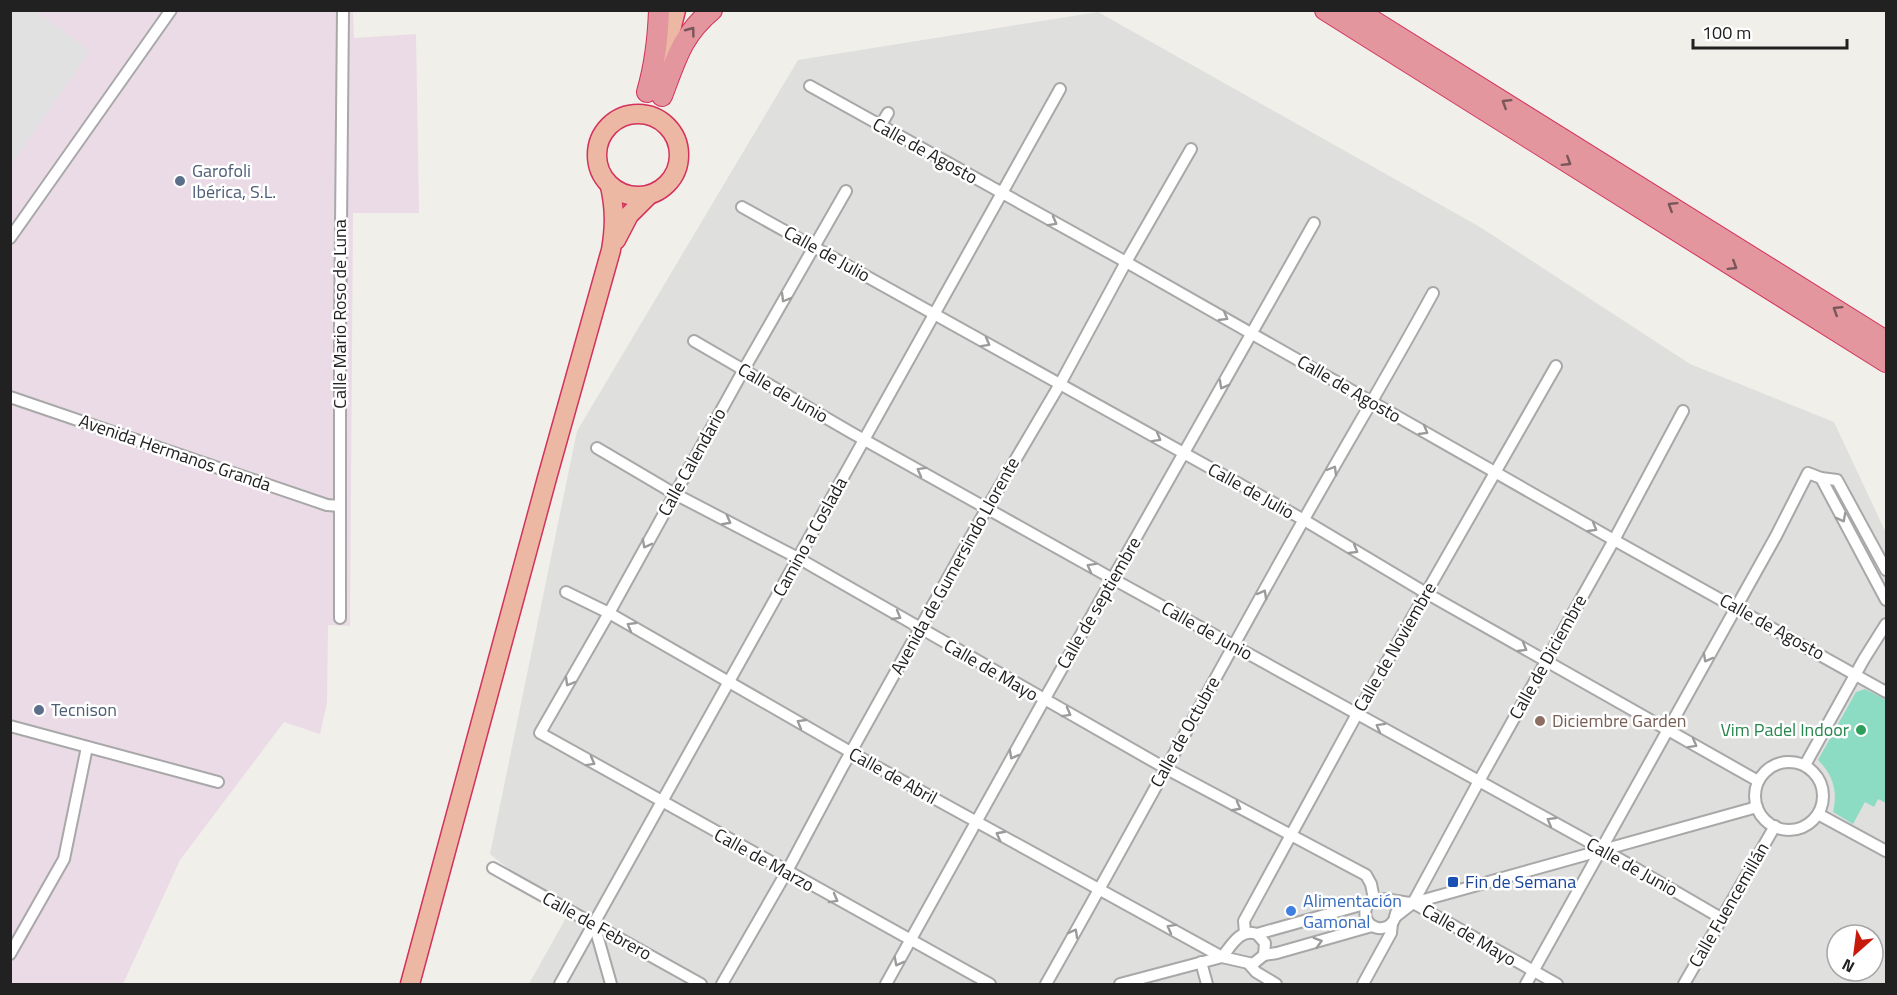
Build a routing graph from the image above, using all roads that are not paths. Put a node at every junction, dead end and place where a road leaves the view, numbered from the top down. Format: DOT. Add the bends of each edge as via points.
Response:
graph roads {
  1 [pos="171,10"];
  2 [pos="343,10"];
  3 [pos="659,10"];
  4 [pos="676,10"];
  5 [pos="712,10"];
  6 [pos="1308,10"];
  7 [pos="1325,10"];
  8 [pos="1356,10"];
  9 [pos="810,86"];
  10 [pos="1447,86"];
  11 [pos="1060,89"];
  12 [pos="654,94"];
  13 [pos="888,113"];
  14 [pos="630,114"];
  15 [pos="667,126"];
  16 [pos="880,126"];
  17 [pos="1191,149"];
  18 [pos="610,186"];
  19 [pos="846,191"];
  20 [pos="1002,194"];
  21 [pos="648,196"];
  22 [pos="742,207"];
  23 [pos="1314,223"];
  24 [pos="10,237"];
  25 [pos="814,247"];
  26 [pos="611,250"];
  27 [pos="1126,262"];
  28 [pos="1433,293"];
  29 [pos="935,315"];
  30 [pos="1252,334"];
  31 [pos="694,341"];
  32 [pos="1887,341"];
  33 [pos="1887,362"];
  34 [pos="1556,366"];
  35 [pos="743,370"];
  36 [pos="1060,384"];
  37 [pos="10,397"];
  38 [pos="1373,402"];
  39 [pos="1683,411"];
  40 [pos="864,439"];
  41 [pos="597,448"];
  42 [pos="1184,454"];
  43 [pos="1495,472"];
  44 [pos="1821,478"];
  45 [pos="675,494"];
  46 [pos="340,506"];
  47 [pos="987,508"];
  48 [pos="1304,520"];
  49 [pos="1614,540"];
  50 [pos="798,558"];
  51 [pos="1887,570"];
  52 [pos="1113,579"];
  53 [pos="566,592"];
  54 [pos="1426,593"];
  55 [pos="1887,600"];
  56 [pos="1735,606"];
  57 [pos="609,613"];
  58 [pos="340,618"];
  59 [pos="1887,624"];
  60 [pos="920,630"];
  61 [pos="1234,646"];
  62 [pos="1546,661"];
  63 [pos="1856,674"];
  64 [pos="729,681"];
  65 [pos="1887,692"];
  66 [pos="1044,700"];
  67 [pos="1357,714"];
  68 [pos="10,726"];
  69 [pos="1667,729"];
  70 [pos="540,734"];
  71 [pos="87,747"];
  72 [pos="851,752"];
  73 [pos="1805,765"];
  74 [pos="1165,768"];
  75 [pos="1479,781"];
  76 [pos="1758,781"];
  77 [pos="218,782"];
  78 [pos="662,802"];
  79 [pos="1757,807"];
  80 [pos="1818,814"];
  81 [pos="975,822"];
  82 [pos="1775,826"];
  83 [pos="1290,835"];
  84 [pos="1602,849"];
  85 [pos="1887,851"];
  86 [pos="493,868"];
  87 [pos="786,873"];
  88 [pos="1099,888"];
  89 [pos="1371,901"];
  90 [pos="1389,901"];
  91 [pos="1413,903"];
  92 [pos="1721,918"];
  93 [pos="1394,920"];
  94 [pos="594,924"];
  95 [pos="1372,926"];
  96 [pos="1245,933"];
  97 [pos="1257,934"];
  98 [pos="909,941"];
  99 [pos="1234,942"];
  100 [pos="10,954"];
  101 [pos="1264,955"];
  102 [pos="1222,957"];
  103 [pos="1201,962"];
  104 [pos="1246,964"];
  105 [pos="1533,971"];
  106 [pos="410,984"];
  107 [pos="560,984"];
  108 [pos="611,984"];
  109 [pos="700,984"];
  110 [pos="722,984"];
  111 [pos="886,984"];
  112 [pos="990,984"];
  113 [pos="1046,984"];
  114 [pos="1120,984"];
  115 [pos="1207,984"];
  116 [pos="1276,984"];
  117 [pos="1364,984"];
  118 [pos="1526,984"];
  119 [pos="1557,984"];
  120 [pos="1684,984"];
  1 -- 24 [label="street"];
  2 -- 46 [label="street, Calle Mario Roso de Luna"];
  3 -- 12 [label="highway" via="652,72"];
  4 -- 12 [label="highway"];
  12 -- 5 [label="highway, one-way" via="682,43"];
  6 -- 10 [label="highway"];
  7 -- 10 [label="highway"];
  32 -- 8 [label="highway, one-way"];
  9 -- 16 [label="street, Calle de Agosto"];
  10 -- 33 [label="highway, one-way"];
  11 -- 20 [label="street, Camino a Coslada"];
  12 -- 14 [label="highway"];
  12 -- 15 [label="highway"];
  13 -- 16 [label="street"];
  14 -- 15 [label="highway" via="649,116"];
  14 -- 18 [label="highway" via="609,125 597,145 598,168"];
  15 -- 21 [label="highway" via="677,143 678,163 666,186"];
  16 -- 20 [label="street, Calle de Agosto"];
  17 -- 27 [label="street, Avenida de Gumersindo Llorente"];
  18 -- 21 [label="highway" via="634,197"];
  18 -- 26 [label="highway" via="615,210"];
  19 -- 25 [label="street, Calle Calendario"];
  20 -- 27 [label="street, Calle de Agosto, one-way"];
  20 -- 29 [label="street, Camino a Coslada"];
  21 -- 26 [label="highway" via="629,215"];
  22 -- 25 [label="street, Calle de Julio"];
  23 -- 30 [label="street, Calle de septiembre"];
  25 -- 29 [label="street, Calle de Julio"];
  25 -- 35 [label="street, Calle Calendario, one-way"];
  26 -- 106 [label="highway"];
  27 -- 30 [label="street, Calle de Agosto, one-way"];
  27 -- 36 [label="street, Avenida de Gumersindo Llorente"];
  28 -- 38 [label="street, Calle de Octubre"];
  29 -- 36 [label="street, Calle de Julio, one-way"];
  29 -- 40 [label="street, Camino a Coslada"];
  30 -- 38 [label="street, Calle de Agosto"];
  30 -- 42 [label="street, Calle de septiembre, one-way"];
  31 -- 35 [label="street, Calle de Junio"];
  34 -- 43 [label="street, Calle de Noviembre"];
  35 -- 40 [label="street, Calle de Junio"];
  35 -- 45 [label="street, Calle Calendario"];
  36 -- 42 [label="street, Calle de Julio, one-way"];
  36 -- 47 [label="street, Avenida de Gumersindo Llorente"];
  37 -- 46 [label="street, Avenida Hermanos Granda" via="327,506"];
  38 -- 43 [label="street, Calle de Agosto, one-way"];
  48 -- 38 [label="street, Calle de Octubre, one-way"];
  39 -- 49 [label="street, Calle de Diciembre"];
  47 -- 40 [label="street, Calle de Junio, one-way"];
  40 -- 50 [label="street, Camino a Coslada"];
  41 -- 45 [label="street, Calle de Mayo"];
  42 -- 48 [label="street, Calle de Julio"];
  42 -- 52 [label="street, Calle de septiembre"];
  43 -- 49 [label="street, Calle de Agosto, one-way"];
  43 -- 54 [label="street, Calle de Noviembre"];
  44 -- 51 [label="street" via="1838,480"];
  44 -- 55 [label="street, one-way"];
  44 -- 56 [label="street" via="1808,473"];
  45 -- 50 [label="street, Calle de Mayo, one-way"];
  45 -- 57 [label="street, Calle Calendario, one-way"];
  46 -- 58 [label="street, Calle Mario Roso de Luna"];
  52 -- 47 [label="street, Calle de Junio, one-way"];
  47 -- 60 [label="street, Avenida de Gumersindo Llorente"];
  48 -- 54 [label="street, Calle de Julio, one-way"];
  61 -- 48 [label="street, Calle de Octubre, one-way"];
  49 -- 56 [label="street, Calle de Agosto"];
  49 -- 62 [label="street, Calle de Diciembre"];
  50 -- 60 [label="street, Calle de Mayo, one-way"];
  50 -- 64 [label="street, Camino a Coslada"];
  52 -- 61 [label="street, Calle de Junio"];
  52 -- 66 [label="street, Calle de septiembre"];
  53 -- 57 [label="street, Calle de Abril"];
  54 -- 62 [label="street, Calle de Julio, one-way"];
  54 -- 67 [label="street, Calle de Noviembre"];
  56 -- 63 [label="street, Calle de Agosto"];
  56 -- 69 [label="street, one-way"];
  64 -- 57 [label="street, Calle de Abril, one-way"];
  57 -- 70 [label="street, Calle Calendario, one-way"];
  59 -- 63 [label="street"];
  60 -- 66 [label="street, Calle de Mayo"];
  60 -- 72 [label="street, Avenida de Gumersindo Llorente"];
  61 -- 67 [label="street, Calle de Junio"];
  61 -- 74 [label="street, Calle de Octubre"];
  62 -- 69 [label="street, Calle de Julio"];
  62 -- 75 [label="street, Calle de Diciembre"];
  63 -- 65 [label="street, Calle de Agosto"];
  63 -- 73 [label="street"];
  72 -- 64 [label="street, Calle de Abril, one-way"];
  64 -- 78 [label="street, Camino a Coslada"];
  66 -- 74 [label="street, Calle de Mayo, one-way"];
  66 -- 81 [label="street, Calle de septiembre, one-way"];
  75 -- 67 [label="street, Calle de Junio, one-way"];
  67 -- 83 [label="street, Calle de Noviembre"];
  68 -- 71 [label="street"];
  69 -- 76 [label="street, Calle de Julio, one-way"];
  69 -- 84 [label="street"];
  70 -- 78 [label="street, Calle de Marzo, one-way"];
  71 -- 77 [label="street"];
  71 -- 100 [label="street" via="64,859"];
  72 -- 81 [label="street, Calle de Abril"];
  72 -- 87 [label="street, Avenida de Gumersindo Llorente"];
  73 -- 76 [label="street" via="1773,765"];
  73 -- 80 [label="street" via="1820,781 1823,792"];
  74 -- 83 [label="street, Calle de Mayo, one-way"];
  74 -- 88 [label="street, Calle de Octubre"];
  84 -- 75 [label="street, Calle de Junio, one-way"];
  75 -- 91 [label="street, Calle de Diciembre"];
  76 -- 79 [label="street"];
  78 -- 87 [label="street, Calle de Marzo"];
  78 -- 94 [label="street, Camino a Coslada"];
  79 -- 82 [label="street" via="1767,822"];
  79 -- 84 [label="street"];
  80 -- 82 [label="street" via="1794,829"];
  80 -- 85 [label="street"];
  88 -- 81 [label="street, Calle de Abril, one-way"];
  81 -- 98 [label="street, Calle de septiembre"];
  82 -- 92 [label="street, Calle Fuencemillán"];
  83 -- 89 [label="street, Calle de Mayo" via="1366,875 1371,884"];
  83 -- 96 [label="street, Calle de Noviembre" via="1244,921"];
  84 -- 91 [label="street"];
  84 -- 92 [label="street, Calle de Junio"];
  84 -- 105 [label="street"];
  86 -- 94 [label="street, Calle de Febrero"];
  87 -- 98 [label="street, Calle de Marzo, one-way"];
  87 -- 110 [label="street, Avenida de Gumersindo Llorente"];
  102 -- 88 [label="street, Calle de Abril, one-way"];
  113 -- 88 [label="street, Calle de Octubre, one-way"];
  89 -- 90 [label="street" via="1382,897"];
  89 -- 95 [label="street" via="1365,915"];
  89 -- 97 [label="street"];
  90 -- 91 [label="street"];
  90 -- 93 [label="street" via="1396,911"];
  91 -- 93 [label="street"];
  91 -- 105 [label="street, Calle de Mayo"];
  92 -- 120 [label="street, Calle Fuencemillán"];
  93 -- 95 [label="street" via="1386,927"];
  93 -- 117 [label="street"];
  94 -- 107 [label="street, Camino a Coslada"];
  94 -- 108 [label="street"];
  94 -- 109 [label="street, Calle de Febrero"];
  101 -- 95 [label="street, one-way"];
  96 -- 97 [label="street"];
  96 -- 99 [label="street"];
  97 -- 101 [label="street" via="1265,944"];
  98 -- 111 [label="street, Calle de septiembre, one-way"];
  98 -- 112 [label="street, Calle de Marzo"];
  99 -- 102 [label="street"];
  99 -- 104 [label="street" via="1234,954"];
  101 -- 104 [label="street" via="1258,962"];
  102 -- 103 [label="street"];
  102 -- 104 [label="street, Calle de Abril"];
  103 -- 114 [label="street"];
  103 -- 115 [label="street"];
  104 -- 116 [label="street"];
  105 -- 118 [label="street"];
  105 -- 119 [label="street, Calle de Mayo"];
}
